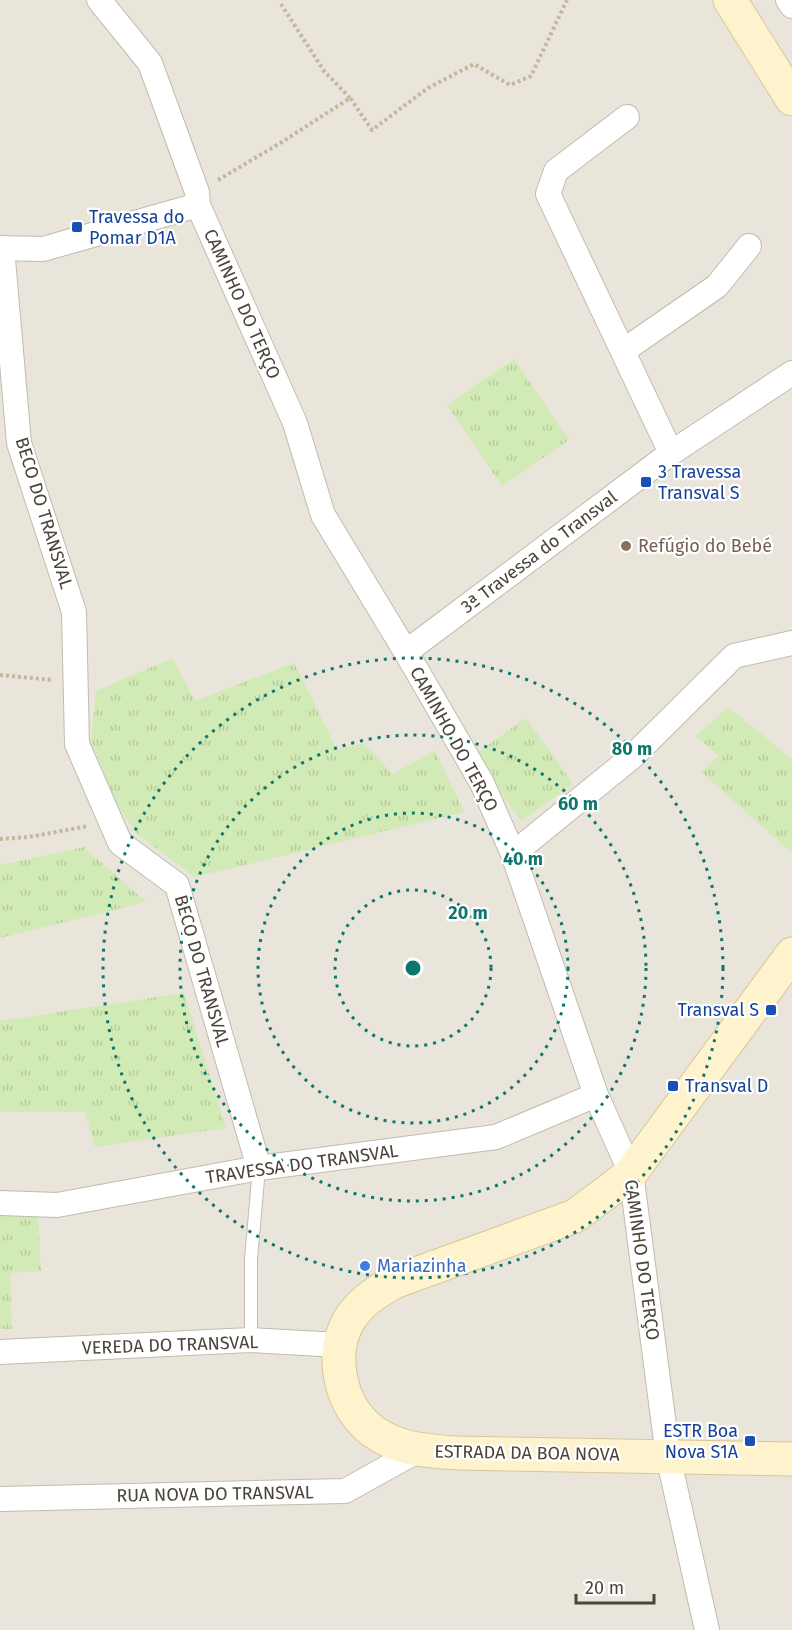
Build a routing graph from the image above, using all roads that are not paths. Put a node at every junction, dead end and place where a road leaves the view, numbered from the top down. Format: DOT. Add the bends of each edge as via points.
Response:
graph roads {
  1 [pos="99,0"];
  2 [pos="730,0"];
  3 [pos="788,0"];
  4 [pos="792,6"];
  5 [pos="792,99"];
  6 [pos="627,117"];
  7 [pos="197,199"];
  8 [pos="749,246"];
  9 [pos="1,248"];
  10 [pos="623,351"];
  11 [pos="792,373"];
  12 [pos="671,453"];
  13 [pos="792,643"];
  14 [pos="406,652"];
  15 [pos="513,854"];
  16 [pos="788,970"];
  17 [pos="596,1095"];
  18 [pos="260,1168"];
  19 [pos="631,1173"];
  20 [pos="0,1203"];
  21 [pos="251,1340"];
  22 [pos="339,1345"];
  23 [pos="0,1352"];
  24 [pos="419,1450"];
  25 [pos="668,1456"];
  26 [pos="792,1459"];
  27 [pos="0,1499"];
  28 [pos="707,1630"];
  1 -- 7 [label="street, CAMINHO DO TERÇO" via="150,63"];
  2 -- 5 [label="main road"];
  3 -- 4 [label="street"];
  6 -- 10 [label="street" via="556,171 548,194"];
  7 -- 9 [label="street" via="43,249"];
  7 -- 14 [label="street, CAMINHO DO TERÇO" via="296,423 323,515"];
  8 -- 10 [label="street" via="717,286"];
  9 -- 18 [label="street, BECO DO TRANSVAL" via="19,443 74,612 77,744 120,843 177,885"];
  10 -- 12 [label="street"];
  11 -- 12 [label="street, 3ª Travessa do Transval"];
  12 -- 14 [label="street, 3ª Travessa do Transval"];
  13 -- 15 [label="street" via="734,656 632,757"];
  14 -- 15 [label="street, CAMINHO DO TERÇO" via="482,783"];
  15 -- 17 [label="street, CAMINHO DO TERÇO"];
  16 -- 19 [label="main road, ESTRADA DA BOA NOVA"];
  17 -- 18 [label="street, TRAVESSA DO TRANSVAL" via="496,1137"];
  17 -- 19 [label="street, CAMINHO DO TERÇO"];
  18 -- 20 [label="street, TRAVESSA DO TRANSVAL" via="57,1205"];
  18 -- 21 [label="lane, BECO DO TRANSVAL" via="251,1258"];
  19 -- 22 [label="main road, ESTRADA DA BOA NOVA" via="575,1216 394,1282 363,1302"];
  19 -- 25 [label="street, CAMINHO DO TERÇO"];
  21 -- 22 [label="street, VEREDA DO TRANSVAL"];
  21 -- 23 [label="street, VEREDA DO TRANSVAL"];
  22 -- 24 [label="main road, ESTRADA DA BOA NOVA" via="339,1368 352,1408 373,1431"];
  24 -- 25 [label="main road, ESTRADA DA BOA NOVA"];
  24 -- 27 [label="street, RUA NOVA DO TRANSVAL" via="345,1491"];
  25 -- 26 [label="main road, ESTRADA DA BOA NOVA"];
  25 -- 28 [label="street, CAMINHO DO TERÇO"];
}
